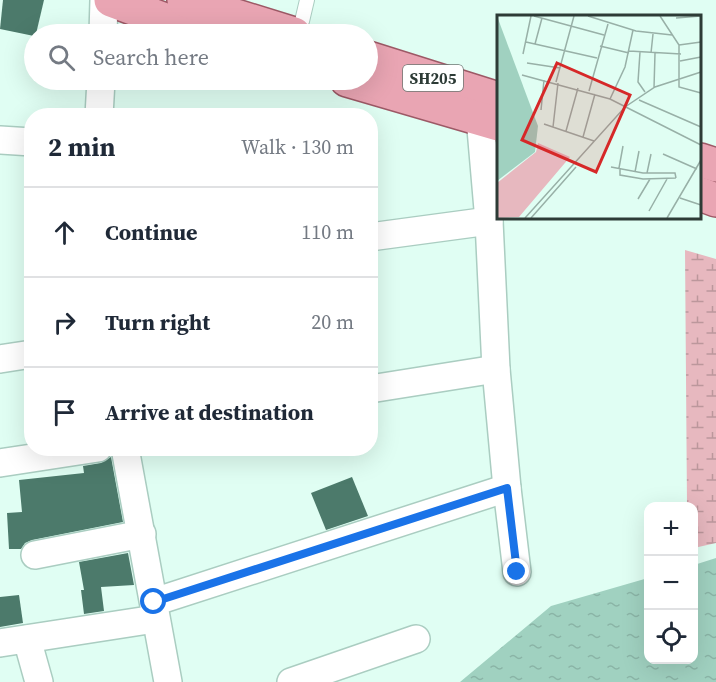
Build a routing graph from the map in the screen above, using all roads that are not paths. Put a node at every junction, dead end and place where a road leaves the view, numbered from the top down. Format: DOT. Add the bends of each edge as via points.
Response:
graph roads {
  1 [pos="104,0"];
  2 [pos="111,0"];
  3 [pos="184,0"];
  4 [pos="306,0"];
  5 [pos="103,24"];
  6 [pos="176,24"];
  7 [pos="271,24"];
  8 [pos="299,24"];
  9 [pos="378,62"];
  10 [pos="378,87"];
  11 [pos="100,90"];
  12 [pos="99,108"];
  13 [pos="492,113"];
  14 [pos="0,140"];
  15 [pos="24,142"];
  16 [pos="701,161"];
  17 [pos="716,165"];
  18 [pos="701,195"];
  19 [pos="716,200"];
  20 [pos="489,221"];
  21 [pos="378,236"];
  22 [pos="24,355"];
  23 [pos="0,359"];
  24 [pos="496,369"];
  25 [pos="378,387"];
  26 [pos="46,456"];
  27 [pos="126,456"];
  28 [pos="0,463"];
  29 [pos="507,488"];
  30 [pos="142,534"];
  31 [pos="35,555"];
  32 [pos="517,572"];
  33 [pos="155,611"];
  34 [pos="27,639"];
  35 [pos="416,639"];
  36 [pos="0,643"];
  37 [pos="39,682"];
  38 [pos="168,682"];
  39 [pos="291,682"];
  1 -- 5 [label="street"];
  2 -- 6 [label="main road"];
  3 -- 7 [label="main road"];
  4 -- 8 [label="lane"];
  9 -- 13 [label="main road, SH205"];
  10 -- 13 [label="main road"];
  11 -- 12 [label="street"];
  13 -- 20 [label="street"];
  14 -- 15 [label="street"];
  16 -- 17 [label="main road"];
  18 -- 19 [label="main road"];
  20 -- 21 [label="street"];
  20 -- 24 [label="street"];
  22 -- 23 [label="street"];
  24 -- 25 [label="street"];
  24 -- 29 [label="street"];
  26 -- 28 [label="street"];
  27 -- 30 [label="street"];
  29 -- 32 [label="street"];
  29 -- 33 [label="street"];
  30 -- 31 [label="street"];
  30 -- 33 [label="street"];
  33 -- 34 [label="street"];
  33 -- 38 [label="street"];
  34 -- 36 [label="street"];
  34 -- 37 [label="street"];
  35 -- 39 [label="street"];
}
